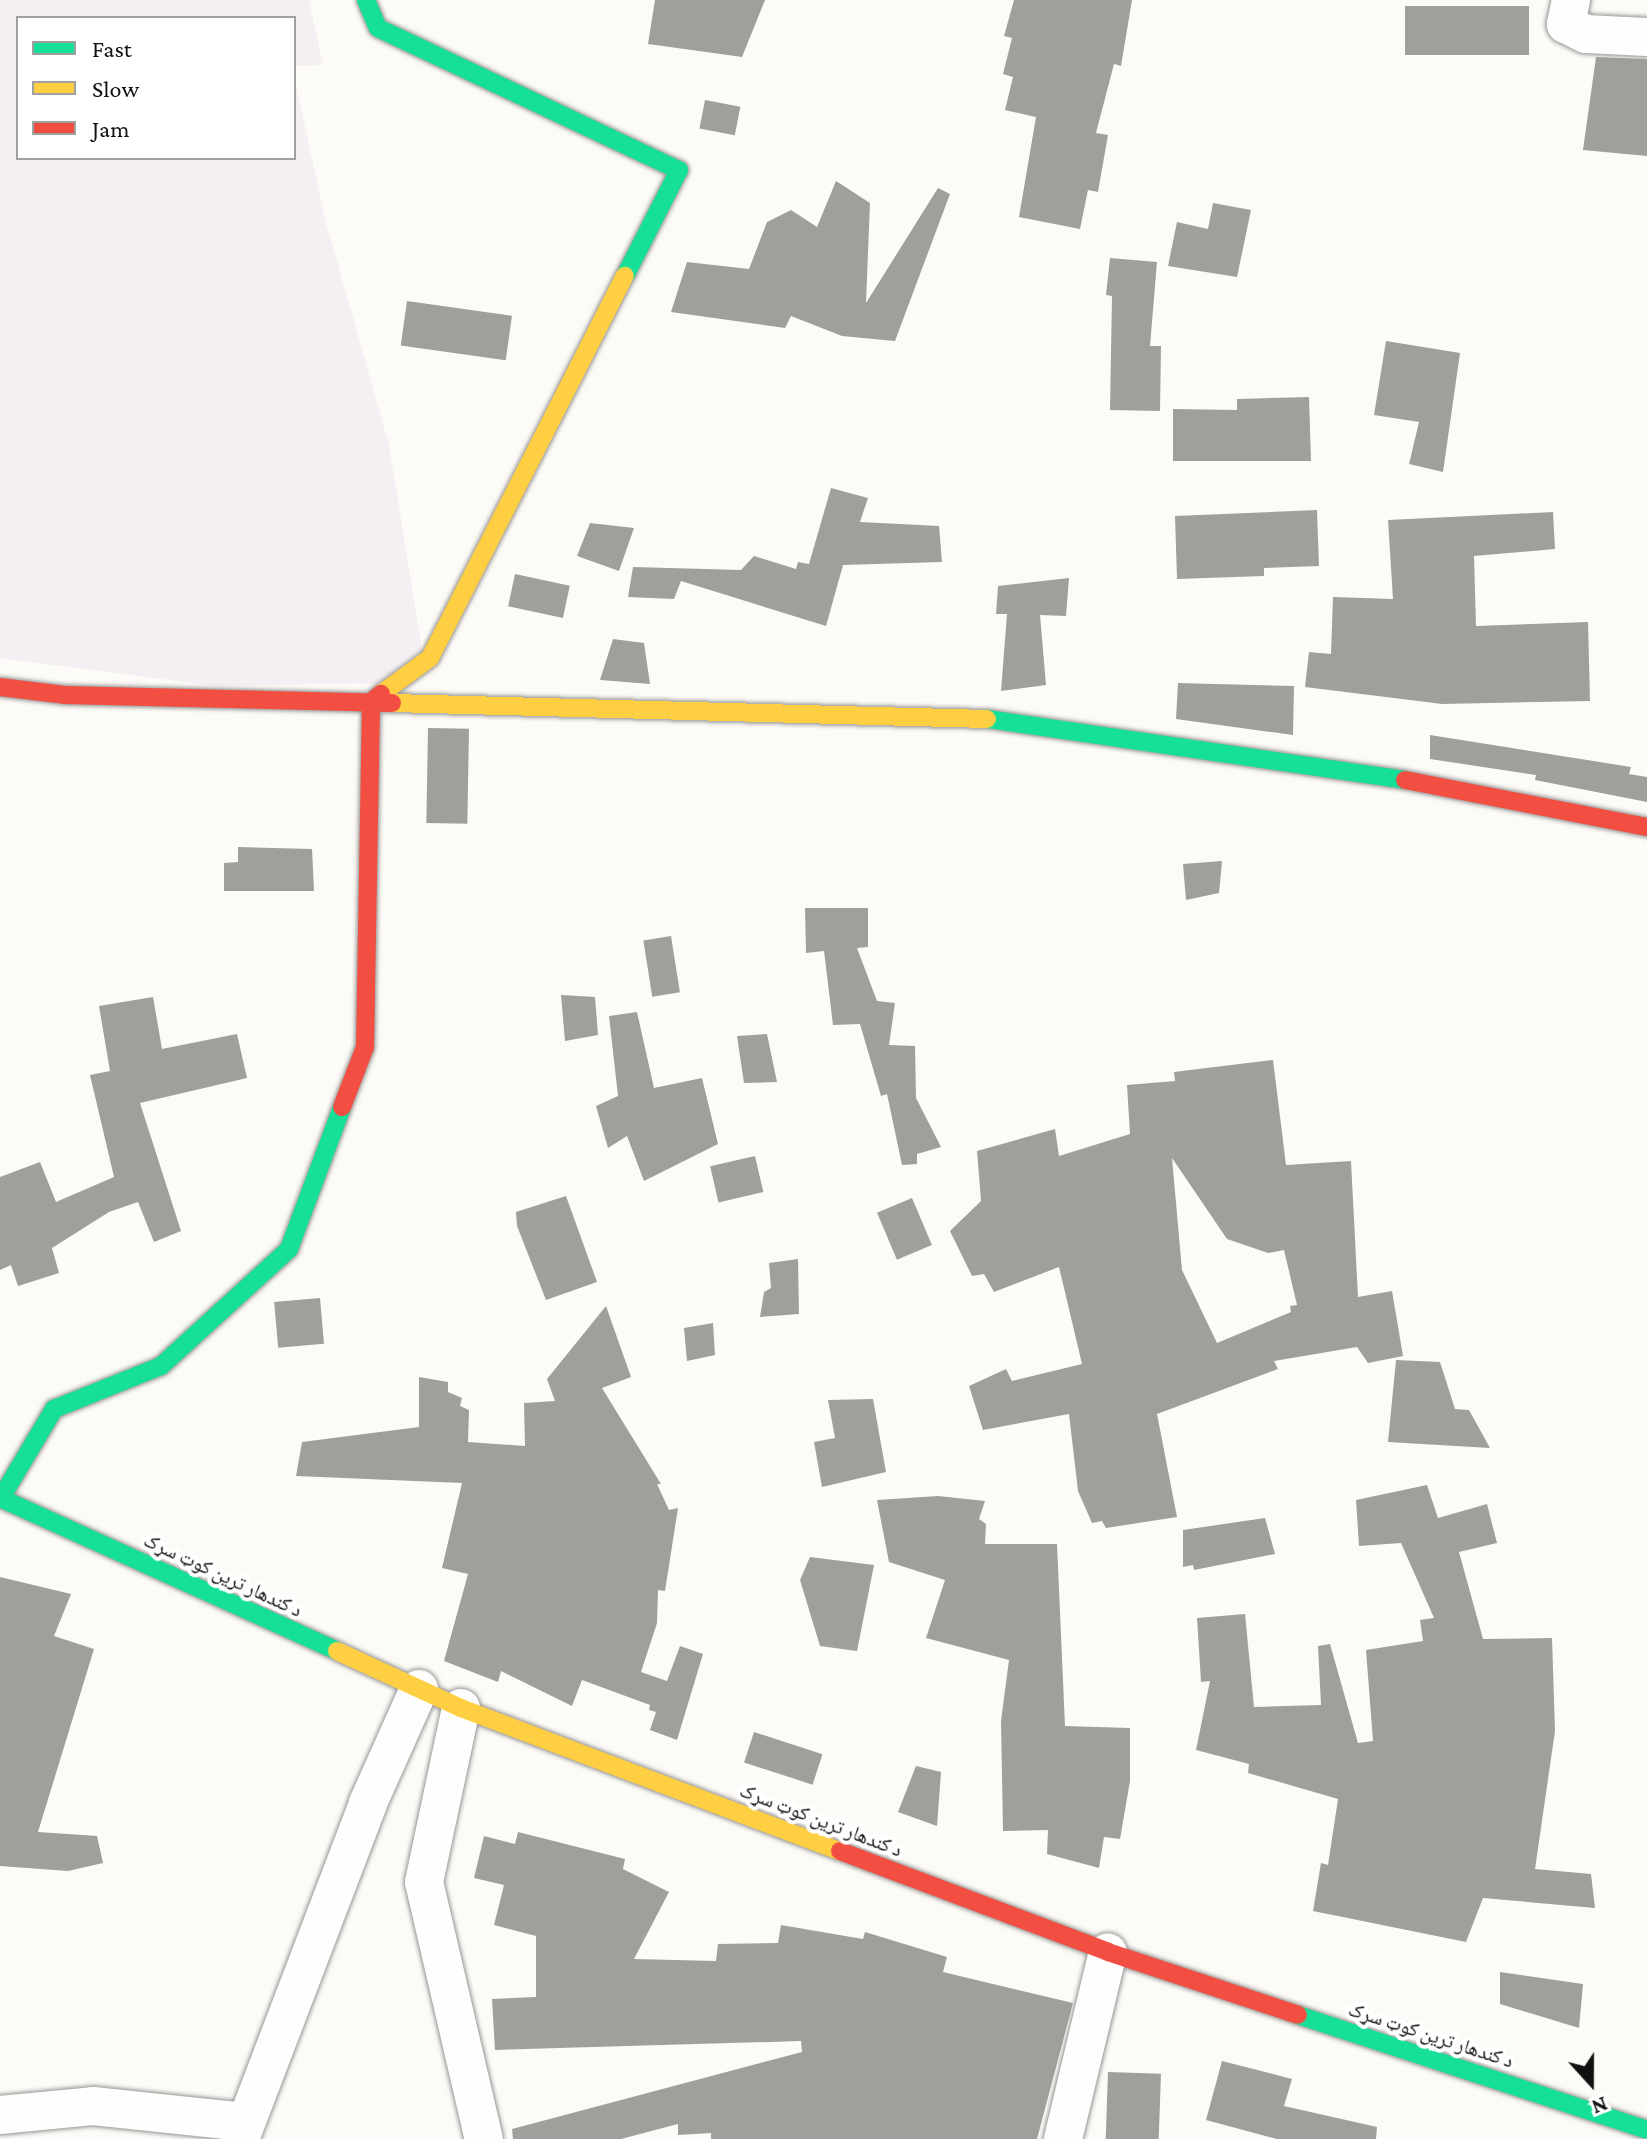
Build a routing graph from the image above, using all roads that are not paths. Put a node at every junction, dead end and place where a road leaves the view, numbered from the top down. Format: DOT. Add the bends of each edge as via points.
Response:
graph roads {
  1 [pos="366,0"];
  2 [pos="1571,0"];
  3 [pos="1647,37"];
  4 [pos="0,687"];
  5 [pos="371,702"];
  6 [pos="1647,827"];
  7 [pos="1,1498"];
  8 [pos="419,1689"];
  9 [pos="461,1708"];
  10 [pos="1108,1952"];
  11 [pos="0,2115"];
  12 [pos="243,2130"];
  13 [pos="1647,2130"];
  14 [pos="484,2139"];
  15 [pos="1063,2139"];
  1 -- 5 [label="street" via="378,28 679,170 430,658"];
  2 -- 3 [label="street" via="1566,24 1586,34"];
  4 -- 5 [label="street" via="65,695"];
  5 -- 6 [label="street" via="965,716 1331,765"];
  5 -- 7 [label="street" via="365,1047 289,1249 161,1366 54,1409"];
  7 -- 8 [label="street, د کندهار ترين کوټ سړک"];
  8 -- 9 [label="street, د کندهار ترين کوټ سړک"];
  8 -- 12 [label="street" via="368,1803"];
  9 -- 10 [label="street, د کندهار ترين کوټ سړک"];
  9 -- 14 [label="street" via="424,1882"];
  10 -- 13 [label="street, د کندهار ترين کوټ سړک"];
  10 -- 15 [label="street"];
  11 -- 12 [label="street" via="93,2106"];
}
